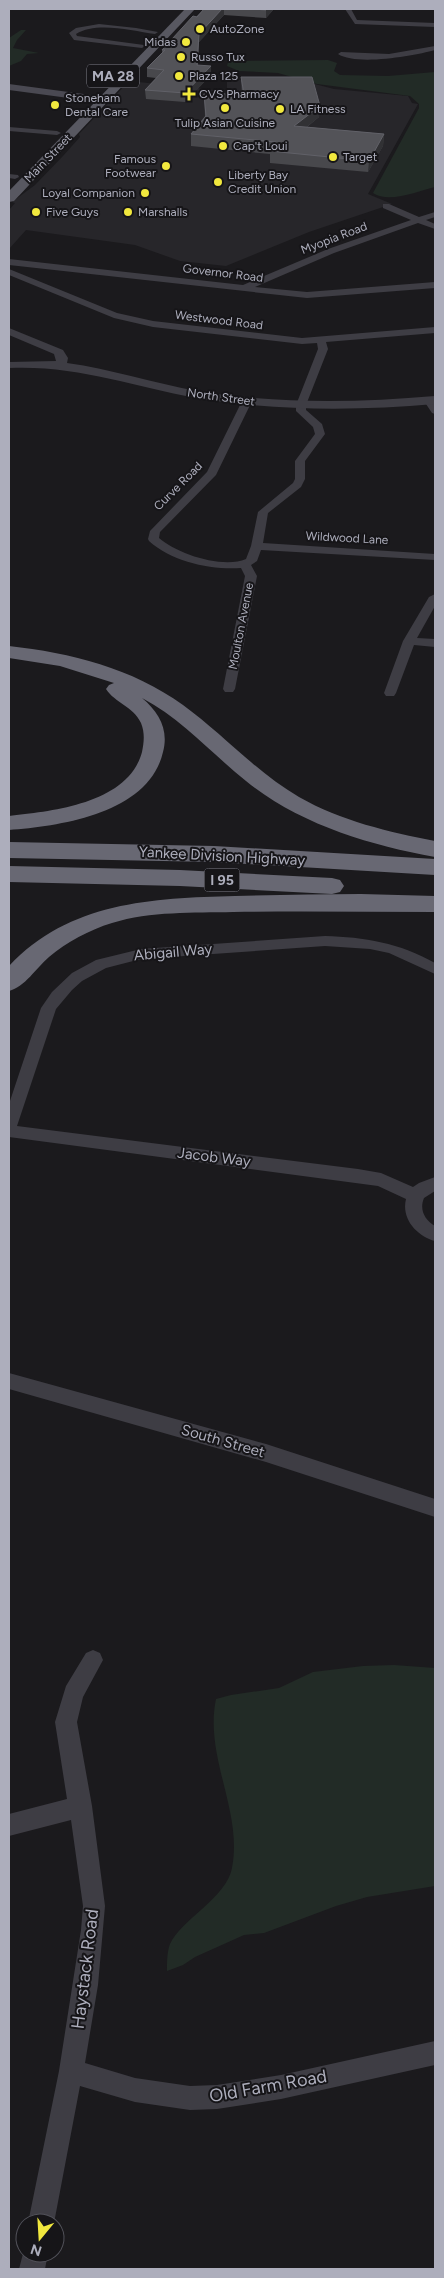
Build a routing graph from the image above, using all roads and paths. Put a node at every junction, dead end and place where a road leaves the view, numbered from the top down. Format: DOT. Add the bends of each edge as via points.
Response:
graph roads {
  1 [pos="190,9"];
  2 [pos="348,9"];
  3 [pos="177,14"];
  4 [pos="435,25"];
  5 [pos="155,32"];
  6 [pos="142,46"];
  7 [pos="435,48"];
  8 [pos="341,54"];
  9 [pos="9,87"];
  10 [pos="91,98"];
  11 [pos="9,129"];
  12 [pos="56,133"];
  13 [pos="11,179"];
  14 [pos="9,198"];
  15 [pos="386,206"];
  16 [pos="435,214"];
  17 [pos="420,220"];
  18 [pos="435,227"];
  19 [pos="9,262"];
  20 [pos="44,266"];
  21 [pos="9,272"];
  22 [pos="26,279"];
  23 [pos="435,285"];
  24 [pos="244,288"];
  25 [pos="435,330"];
  26 [pos="9,331"];
  27 [pos="321,340"];
  28 [pos="61,364"];
  29 [pos="9,365"];
  30 [pos="247,401"];
  31 [pos="433,404"];
  32 [pos="301,405"];
  33 [pos="257,546"];
  34 [pos="435,557"];
  35 [pos="245,564"];
  36 [pos="435,597"];
  37 [pos="409,641"];
  38 [pos="435,642"];
  39 [pos="9,652"];
  40 [pos="9,662"];
  41 [pos="229,689"];
  42 [pos="390,694"];
  43 [pos="9,823"];
  44 [pos="435,849"];
  45 [pos="9,850"];
  46 [pos="435,867"];
  47 [pos="9,874"];
  48 [pos="435,892"];
  49 [pos="435,904"];
  50 [pos="435,969"];
  51 [pos="9,982"];
  52 [pos="9,1127"];
  53 [pos="9,1131"];
  54 [pos="435,1184"];
  55 [pos="416,1196"];
  56 [pos="435,1234"];
  57 [pos="9,1381"];
  58 [pos="435,1508"];
  59 [pos="93,1660"];
  60 [pos="81,1806"];
  61 [pos="9,1825"];
  62 [pos="435,2052"];
  63 [pos="71,2071"];
  64 [pos="43,2213"];
  1 -- 3 [label="main road, Main Street / MA 28"];
  2 -- 4 [label="street" via="355,22"];
  3 -- 5 [label="main road, Main Street / MA 28"];
  3 -- 14 [label="main road, Main Street / MA 28"];
  5 -- 6 [label="main road, Main Street / MA 28"];
  5 -- 6 [label="street" via="92,27 72,33 74,38 84,40"];
  6 -- 10 [label="main road, Main Street / MA 28"];
  7 -- 8 [label="street" via="392,57"];
  9 -- 10 [label="main road"];
  10 -- 12 [label="main road, Main Street / MA 28"];
  11 -- 12 [label="street"];
  12 -- 13 [label="main road, Main Street / MA 28"];
  15 -- 17 [label="street"];
  16 -- 17 [label="street, Myopia Road"];
  17 -- 18 [label="street"];
  17 -- 24 [label="street, Myopia Road" via="331,251"];
  19 -- 20 [label="street, Governor Road"];
  20 -- 22 [label="street" via="34,270"];
  20 -- 24 [label="street, Governor Road"];
  21 -- 22 [label="street, Westwood Road"];
  22 -- 27 [label="street, Westwood Road" via="114,315 141,322 280,339"];
  23 -- 24 [label="street, Governor Road" via="320,295"];
  25 -- 27 [label="street, Westwood Road"];
  26 -- 28 [label="street" via="58,352"];
  27 -- 32 [label="street" via="323,349"];
  28 -- 29 [label="street, North Street"];
  28 -- 30 [label="street, North Street" via="183,392"];
  30 -- 32 [label="street, North Street"];
  30 -- 35 [label="street, Curve Road" via="212,473 160,524 153,537 164,548 200,561 231,566"];
  31 -- 32 [label="street, North Street"];
  32 -- 33 [label="street" via="302,413 318,426 320,434 300,461 297,485 263,512"];
  33 -- 34 [label="street, Wildwood Lane"];
  33 -- 35 [label="street" via="251,561"];
  35 -- 41 [label="street, Moulton Avenue" via="251,576"];
  36 -- 37 [label="street"];
  37 -- 38 [label="street"];
  37 -- 42 [label="street"];
  39 -- 44 [label="highway" via="68,660 125,680 180,712 263,783 299,806 370,833"];
  40 -- 43 [label="highway" via="62,670 111,686 140,705 150,720 155,739 154,754 144,772 117,796 67,815"];
  45 -- 46 [label="highway, Yankee Division Highway / I 95" via="214,854"];
  47 -- 48 [label="highway, Yankee Division Highway / I 95" via="228,880"];
  49 -- 51 [label="highway" via="272,903 130,910 96,920 64,935 32,956"];
  50 -- 52 [label="street, Abigail Way" via="416,957 386,946 337,940 141,954 104,962 73,979 49,1008"];
  53 -- 55 [label="street, Jacob Way" via="358,1176 381,1180"];
  54 -- 55 [label="street" via="422,1189"];
  55 -- 56 [label="street" via="412,1208 415,1217 424,1228"];
  57 -- 58 [label="street, South Street" via="266,1454"];
  59 -- 60 [label="street, Haystack Road" via="74,1693 66,1722"];
  60 -- 61 [label="street"];
  60 -- 63 [label="street, Haystack Road" via="94,1906 86,1985"];
  62 -- 63 [label="street, Old Farm Road" via="217,2098 190,2098 136,2090"];
  63 -- 64 [label="street, Haystack Road"];
}
